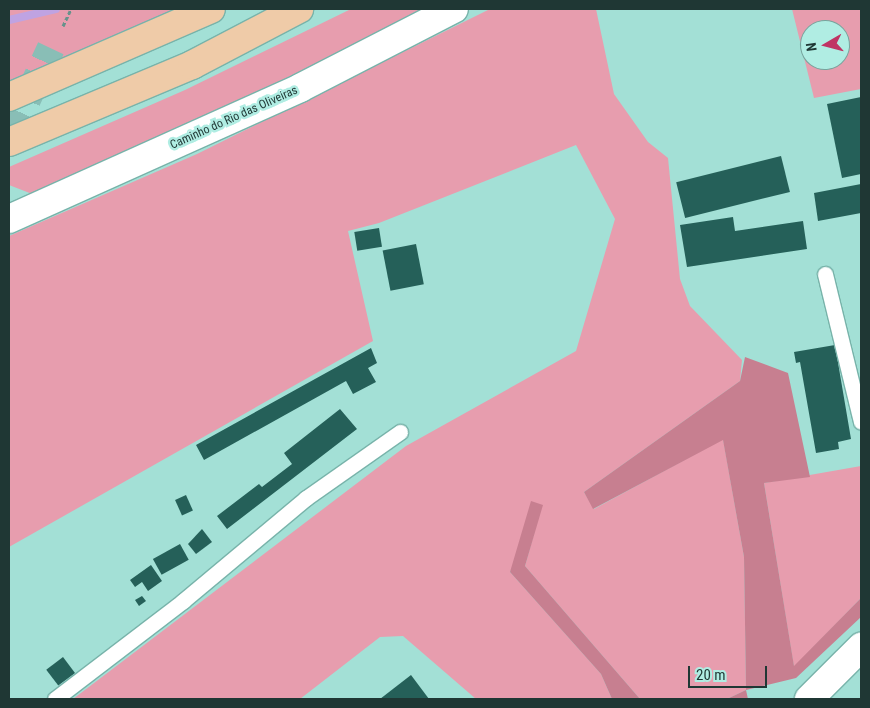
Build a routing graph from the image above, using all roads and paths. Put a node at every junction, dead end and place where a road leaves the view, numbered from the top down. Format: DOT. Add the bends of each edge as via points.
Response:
graph roads {
  1 [pos="71,9"];
  2 [pos="211,9"];
  3 [pos="299,9"];
  4 [pos="454,9"];
  5 [pos="64,26"];
  6 [pos="9,97"];
  7 [pos="9,142"];
  8 [pos="9,219"];
  9 [pos="826,274"];
  10 [pos="861,422"];
  11 [pos="400,432"];
  12 [pos="861,647"];
  13 [pos="55,699"];
  14 [pos="811,699"];
  1 -- 5 [label="path"];
  2 -- 6 [label="main road"];
  3 -- 7 [label="main road" via="192,66"];
  4 -- 8 [label="street, Caminho do Rio das Oliveiras" via="300,88"];
  9 -- 10 [label="lane"];
  11 -- 13 [label="lane" via="312,493 183,601"];
  12 -- 14 [label="street"];
}
